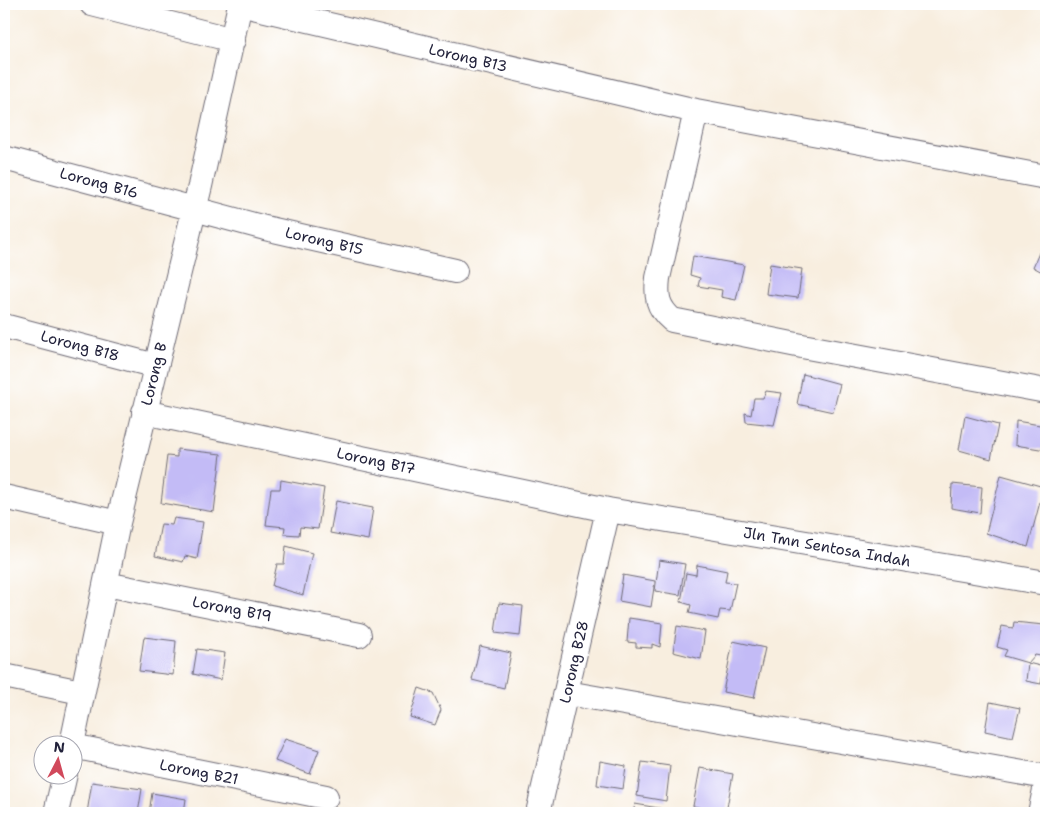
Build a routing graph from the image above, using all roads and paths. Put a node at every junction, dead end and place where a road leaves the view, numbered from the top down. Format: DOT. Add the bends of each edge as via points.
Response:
graph roads {
  1 [pos="92,4"];
  2 [pos="240,4"];
  3 [pos="233,40"];
  4 [pos="696,111"];
  5 [pos="4,158"];
  6 [pos="1046,178"];
  7 [pos="194,208"];
  8 [pos="455,271"];
  9 [pos="4,326"];
  10 [pos="156,366"];
  11 [pos="1046,390"];
  12 [pos="144,412"];
  13 [pos="4,497"];
  14 [pos="608,510"];
  15 [pos="118,522"];
  16 [pos="1046,583"];
  17 [pos="106,584"];
  18 [pos="359,635"];
  19 [pos="4,676"];
  20 [pos="81,692"];
  21 [pos="567,693"];
  22 [pos="74,734"];
  23 [pos="82,747"];
  24 [pos="1046,777"];
  25 [pos="63,784"];
  26 [pos="1046,785"];
  27 [pos="326,797"];
  28 [pos="56,813"];
  29 [pos="538,813"];
  30 [pos="1040,813"];
  1 -- 3 [label="street"];
  2 -- 3 [label="street, Lorong B"];
  2 -- 4 [label="street, Lorong B13"];
  3 -- 7 [label="street, Lorong B"];
  4 -- 6 [label="street, Lorong B13"];
  4 -- 11 [label="street" via="658,278 656,296 659,306 672,320"];
  5 -- 7 [label="street, Lorong B16"];
  7 -- 8 [label="street, Lorong B15" via="266,228"];
  7 -- 10 [label="street, Lorong B"];
  9 -- 10 [label="street, Lorong B18"];
  10 -- 12 [label="street, Lorong B"];
  12 -- 14 [label="street, Lorong B17"];
  12 -- 15 [label="street, Lorong B"];
  13 -- 15 [label="street"];
  14 -- 16 [label="street, Jln Tmn Sentosa Indah"];
  14 -- 21 [label="street, Lorong B28"];
  15 -- 17 [label="street, Lorong B"];
  17 -- 18 [label="street, Lorong B19"];
  17 -- 20 [label="street, Lorong B"];
  19 -- 20 [label="street"];
  20 -- 22 [label="street, Lorong B"];
  21 -- 24 [label="street"];
  21 -- 29 [label="street, Lorong B28"];
  23 -- 27 [label="street, Lorong B21"];
  25 -- 28 [label="street"];
  26 -- 30 [label="street"];
}
